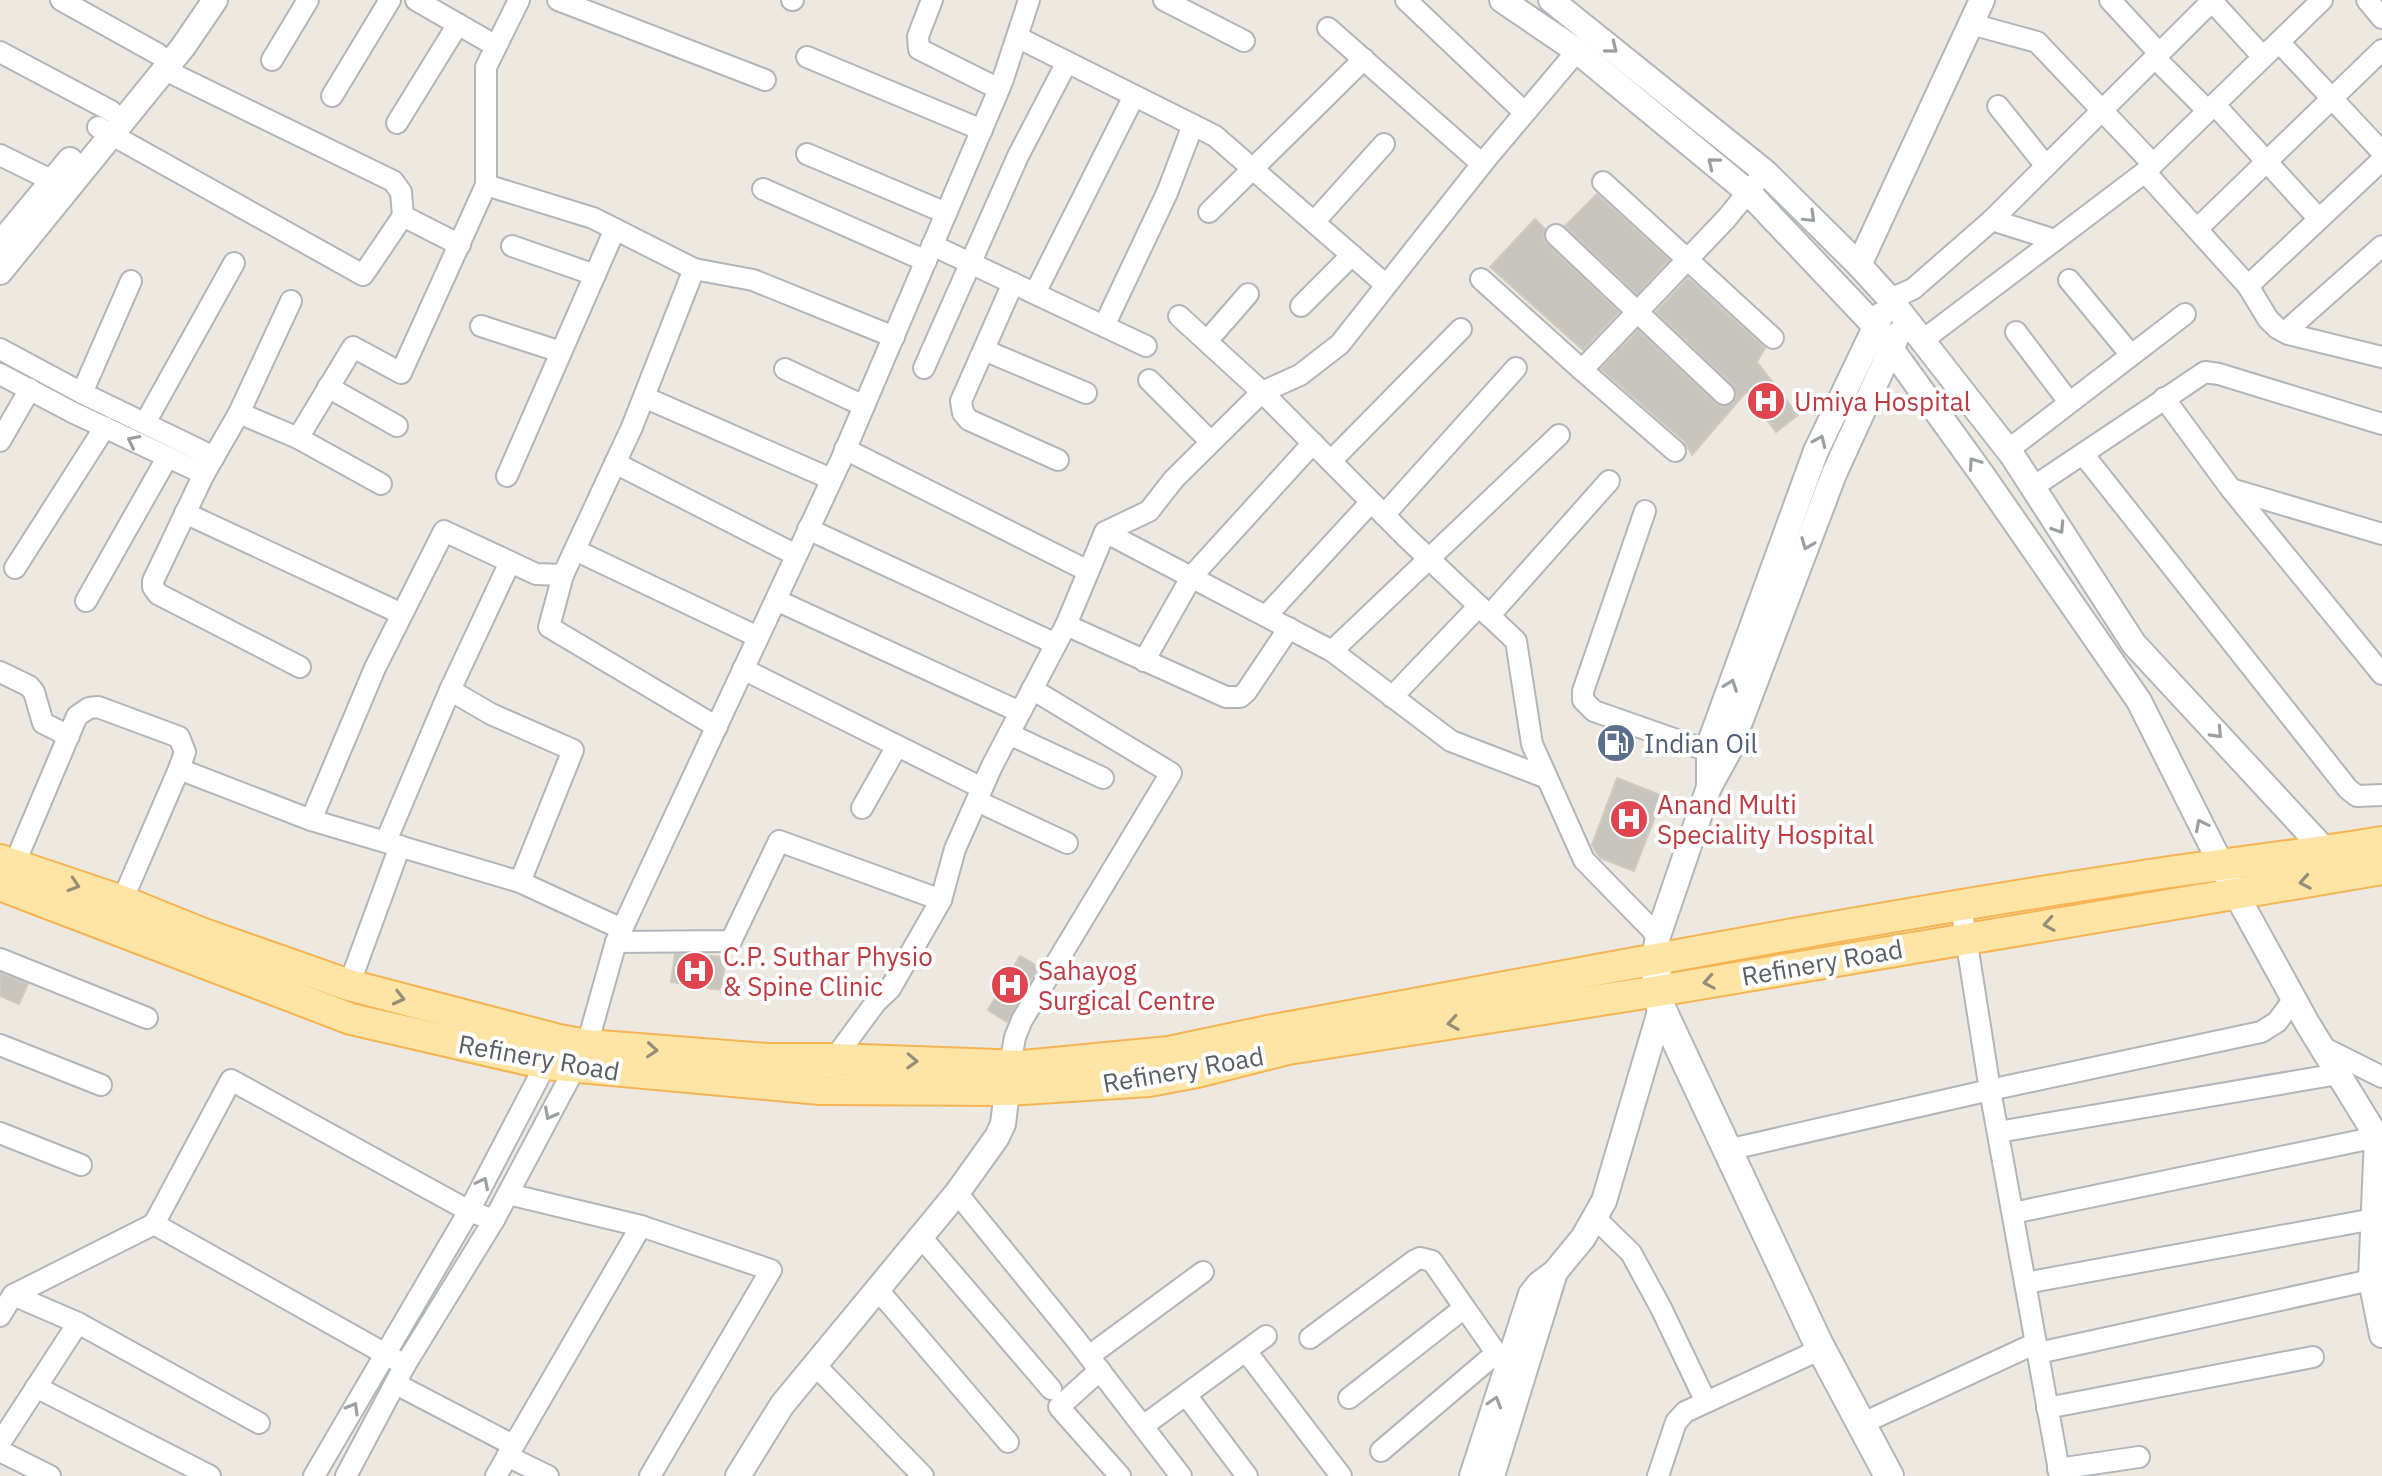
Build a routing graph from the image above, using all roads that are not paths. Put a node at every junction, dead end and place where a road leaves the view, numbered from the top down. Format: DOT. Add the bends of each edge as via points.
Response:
graph roads {
  1 [pos="61,0"];
  2 [pos="196,0"];
  3 [pos="215,0"];
  4 [pos="308,0"];
  5 [pos="390,0"];
  6 [pos="416,0"];
  7 [pos="519,0"];
  8 [pos="558,0"];
  9 [pos="932,0"];
  10 [pos="1029,0"];
  11 [pos="1164,0"];
  12 [pos="1406,0"];
  13 [pos="1551,0"];
  14 [pos="1982,0"];
  15 [pos="2110,0"];
  16 [pos="2212,0"];
  17 [pos="2367,0"];
  18 [pos="2320,1"];
  19 [pos="1517,4"];
  20 [pos="596,7"];
  21 [pos="2382,18"];
  22 [pos="458,24"];
  23 [pos="1971,24"];
  24 [pos="1328,28"];
  25 [pos="1017,37"];
  26 [pos="1244,41"];
  27 [pos="2279,42"];
  28 [pos="496,46"];
  29 [pos="2382,50"];
  30 [pos="1577,51"];
  31 [pos="0,52"];
  32 [pos="2157,56"];
  33 [pos="807,57"];
  34 [pos="2263,57"];
  35 [pos="1364,59"];
  36 [pos="272,60"];
  37 [pos="161,62"];
  38 [pos="1067,62"];
  39 [pos="765,80"];
  40 [pos="999,89"];
  41 [pos="332,96"];
  42 [pos="1134,96"];
  43 [pos="2332,98"];
  44 [pos="1998,106"];
  45 [pos="2212,108"];
  46 [pos="2103,110"];
  47 [pos="1524,112"];
  48 [pos="397,123"];
  49 [pos="107,125"];
  50 [pos="1193,125"];
  51 [pos="982,130"];
  52 [pos="1384,144"];
  53 [pos="2382,152"];
  54 [pos="807,154"];
  55 [pos="0,155"];
  56 [pos="2382,160"];
  57 [pos="2266,162"];
  58 [pos="1482,164"];
  59 [pos="2046,166"];
  60 [pos="1252,168"];
  61 [pos="2149,168"];
  62 [pos="1765,172"];
  63 [pos="53,181"];
  64 [pos="1603,182"];
  65 [pos="486,185"];
  66 [pos="763,189"];
  67 [pos="1748,192"];
  68 [pos="1209,212"];
  69 [pos="946,213"];
  70 [pos="403,216"];
  71 [pos="2319,219"];
  72 [pos="1992,220"];
  73 [pos="1314,222"];
  74 [pos="615,229"];
  75 [pos="2197,229"];
  76 [pos="1556,235"];
  77 [pos="2055,240"];
  78 [pos="0,244"];
  79 [pos="460,245"];
  80 [pos="512,246"];
  81 [pos="2382,246"];
  82 [pos="929,253"];
  83 [pos="1352,255"];
  84 [pos="1688,259"];
  85 [pos="234,263"];
  86 [pos="972,264"];
  87 [pos="1859,265"];
  88 [pos="694,269"];
  89 [pos="0,272"];
  90 [pos="595,275"];
  91 [pos="1481,279"];
  92 [pos="2069,280"];
  93 [pos="131,281"];
  94 [pos="1013,283"];
  95 [pos="1386,285"];
  96 [pos="2248,286"];
  97 [pos="1913,289"];
  98 [pos="1035,293"];
  99 [pos="1248,294"];
  100 [pos="1890,299"];
  101 [pos="291,301"];
  102 [pos="1301,306"];
  103 [pos="1637,314"];
  104 [pos="2185,314"];
  105 [pos="1179,316"];
  106 [pos="1906,319"];
  107 [pos="1874,325"];
  108 [pos="481,326"];
  109 [pos="1104,326"];
  110 [pos="1461,329"];
  111 [pos="2016,332"];
  112 [pos="2285,332"];
  113 [pos="894,337"];
  114 [pos="1773,338"];
  115 [pos="1923,340"];
  116 [pos="1207,341"];
  117 [pos="1146,346"];
  118 [pos="1891,346"];
  119 [pos="0,349"];
  120 [pos="984,350"];
  121 [pos="561,352"];
  122 [pos="2131,355"];
  123 [pos="2382,357"];
  124 [pos="924,368"];
  125 [pos="1516,368"];
  126 [pos="785,369"];
  127 [pos="1582,370"];
  128 [pos="0,374"];
  129 [pos="1149,380"];
  130 [pos="328,387"];
  131 [pos="30,389"];
  132 [pos="1262,392"];
  133 [pos="82,393"];
  134 [pos="1086,393"];
  135 [pos="1724,394"];
  136 [pos="644,397"];
  137 [pos="2164,398"];
  138 [pos="2069,402"];
  139 [pos="864,406"];
  140 [pos="239,413"];
  141 [pos="145,423"];
  142 [pos="2382,424"];
  143 [pos="397,426"];
  144 [pos="105,427"];
  145 [pos="1559,435"];
  146 [pos="298,438"];
  147 [pos="0,441"];
  148 [pos="1211,442"];
  149 [pos="1313,443"];
  150 [pos="845,449"];
  151 [pos="2008,450"];
  152 [pos="1675,451"];
  153 [pos="2083,454"];
  154 [pos="167,458"];
  155 [pos="1058,460"];
  156 [pos="1331,461"];
  157 [pos="615,463"];
  158 [pos="209,466"];
  159 [pos="507,476"];
  160 [pos="831,479"];
  161 [pos="1609,481"];
  162 [pos="381,484"];
  163 [pos="2033,487"];
  164 [pos="2231,489"];
  165 [pos="1378,508"];
  166 [pos="1645,511"];
  167 [pos="185,513"];
  168 [pos="808,529"];
  169 [pos="1105,532"];
  170 [pos="2382,534"];
  171 [pos="575,550"];
  172 [pos="796,555"];
  173 [pos="1430,560"];
  174 [pos="510,562"];
  175 [pos="15,568"];
  176 [pos="1088,571"];
  177 [pos="563,575"];
  178 [pos="1192,576"];
  179 [pos="776,600"];
  180 [pos="86,601"];
  181 [pos="1484,611"];
  182 [pos="402,614"];
  183 [pos="1266,616"];
  184 [pos="1066,625"];
  185 [pos="1289,628"];
  186 [pos="758,637"];
  187 [pos="1056,644"];
  188 [pos="1332,651"];
  189 [pos="1144,661"];
  190 [pos="300,667"];
  191 [pos="743,669"];
  192 [pos="0,672"];
  193 [pos="2382,674"];
  194 [pos="1032,689"];
  195 [pos="450,690"];
  196 [pos="1392,697"];
  197 [pos="1020,712"];
  198 [pos="717,727"];
  199 [pos="1009,734"];
  200 [pos="69,736"];
  201 [pos="897,746"];
  202 [pos="1708,751"];
  203 [pos="179,769"];
  204 [pos="1103,778"];
  205 [pos="1547,778"];
  206 [pos="1709,787"];
  207 [pos="980,795"];
  208 [pos="2382,795"];
  209 [pos="862,808"];
  210 [pos="311,820"];
  211 [pos="2382,842"];
  212 [pos="1067,843"];
  213 [pos="393,844"];
  214 [pos="2337,863"];
  215 [pos="2222,867"];
  216 [pos="3,869"];
  217 [pos="2382,869"];
  218 [pos="520,882"];
  219 [pos="2236,894"];
  220 [pos="941,900"];
  221 [pos="122,901"];
  222 [pos="1961,906"];
  223 [pos="619,935"];
  224 [pos="1965,937"];
  225 [pos="1656,948"];
  226 [pos="0,959"];
  227 [pos="349,985"];
  228 [pos="1660,999"];
  229 [pos="2294,999"];
  230 [pos="147,1018"];
  231 [pos="0,1045"];
  232 [pos="2322,1047"];
  233 [pos="566,1054"];
  234 [pos="834,1059"];
  235 [pos="2338,1074"];
  236 [pos="1008,1077"];
  237 [pos="2382,1077"];
  238 [pos="101,1085"];
  239 [pos="826,1089"];
  240 [pos="1990,1090"];
  241 [pos="1998,1132"];
  242 [pos="0,1133"];
  243 [pos="2377,1137"];
  244 [pos="1727,1150"];
  245 [pos="81,1165"];
  246 [pos="957,1193"];
  247 [pos="508,1194"];
  248 [pos="469,1211"];
  249 [pos="2013,1213"];
  250 [pos="1595,1218"];
  251 [pos="494,1220"];
  252 [pos="154,1224"];
  253 [pos="641,1226"];
  254 [pos="2376,1232"];
  255 [pos="921,1237"];
  256 [pos="1203,1272"];
  257 [pos="1555,1272"];
  258 [pos="2371,1280"];
  259 [pos="2025,1283"];
  260 [pos="878,1290"];
  261 [pos="13,1295"];
  262 [pos="1464,1308"];
  263 [pos="0,1316"];
  264 [pos="78,1323"];
  265 [pos="2382,1335"];
  266 [pos="1266,1336"];
  267 [pos="1310,1338"];
  268 [pos="2037,1348"];
  269 [pos="1821,1349"];
  270 [pos="1246,1351"];
  271 [pos="384,1353"];
  272 [pos="2313,1357"];
  273 [pos="1501,1360"];
  274 [pos="1095,1363"];
  275 [pos="405,1365"];
  276 [pos="815,1365"];
  277 [pos="396,1384"];
  278 [pos="36,1387"];
  279 [pos="1051,1389"];
  280 [pos="1186,1395"];
  281 [pos="1349,1398"];
  282 [pos="1706,1402"];
  283 [pos="2047,1408"];
  284 [pos="259,1423"];
  285 [pos="1861,1424"];
  286 [pos="1143,1426"];
  287 [pos="1008,1442"];
  288 [pos="0,1443"];
  289 [pos="510,1450"];
  290 [pos="0,1451"];
  291 [pos="1381,1451"];
  292 [pos="2139,1457"];
  293 [pos="2059,1472"];
  294 [pos="50,1476"];
  295 [pos="210,1476"];
  296 [pos="314,1476"];
  297 [pos="346,1476"];
  298 [pos="496,1476"];
  299 [pos="548,1476"];
  300 [pos="650,1476"];
  301 [pos="738,1476"];
  302 [pos="923,1476"];
  303 [pos="1120,1476"];
  304 [pos="1181,1476"];
  305 [pos="1247,1476"];
  306 [pos="1341,1476"];
  307 [pos="1472,1476"];
  308 [pos="1492,1476"];
  309 [pos="1658,1476"];
  310 [pos="1889,1476"];
  1 -- 37 [label="street"];
  2 -- 37 [label="street"];
  3 -- 37 [label="street"];
  4 -- 36 [label="street"];
  5 -- 41 [label="street"];
  6 -- 22 [label="street"];
  7 -- 28 [label="street"];
  8 -- 20 [label="street"];
  9 -- 40 [label="street" via="918,36 919,49"];
  10 -- 25 [label="street"];
  11 -- 26 [label="street"];
  12 -- 47 [label="street"];
  13 -- 62 [label="street, one-way"];
  14 -- 23 [label="street"];
  15 -- 32 [label="street"];
  16 -- 32 [label="street"];
  16 -- 34 [label="street"];
  17 -- 21 [label="street"];
  18 -- 27 [label="street"];
  19 -- 30 [label="street"];
  20 -- 39 [label="street"];
  22 -- 28 [label="street"];
  22 -- 48 [label="street"];
  23 -- 46 [label="street" via="2032,39"];
  23 -- 87 [label="street"];
  24 -- 35 [label="street"];
  25 -- 38 [label="street"];
  25 -- 40 [label="street"];
  27 -- 34 [label="street"];
  27 -- 43 [label="street"];
  28 -- 65 [label="street" via="486,67"];
  29 -- 43 [label="street"];
  30 -- 47 [label="street"];
  67 -- 30 [label="street, one-way"];
  31 -- 49 [label="street"];
  32 -- 45 [label="street"];
  32 -- 46 [label="street"];
  33 -- 51 [label="street"];
  34 -- 45 [label="street"];
  35 -- 58 [label="street"];
  35 -- 60 [label="street"];
  37 -- 49 [label="street"];
  37 -- 70 [label="street" via="393,181 401,192"];
  38 -- 42 [label="street"];
  38 -- 86 [label="street" via="1018,156"];
  40 -- 51 [label="street"];
  42 -- 50 [label="street"];
  42 -- 98 [label="street"];
  43 -- 53 [label="street"];
  43 -- 57 [label="street"];
  44 -- 59 [label="street"];
  45 -- 57 [label="street"];
  45 -- 61 [label="street"];
  46 -- 59 [label="street"];
  46 -- 61 [label="street"];
  47 -- 58 [label="street"];
  49 -- 63 [label="street"];
  49 -- 70 [label="street" via="363,275"];
  49 -- 89 [label="street"];
  50 -- 60 [label="street" via="1215,136"];
  50 -- 109 [label="street"];
  51 -- 69 [label="street"];
  52 -- 73 [label="street"];
  54 -- 69 [label="street"];
  55 -- 63 [label="street"];
  56 -- 71 [label="street"];
  57 -- 71 [label="street"];
  57 -- 75 [label="street"];
  58 -- 95 [label="street"];
  59 -- 72 [label="street"];
  60 -- 68 [label="street"];
  60 -- 73 [label="street"];
  61 -- 75 [label="street"];
  61 -- 77 [label="street"];
  62 -- 67 [label="street"];
  62 -- 87 [label="street, one-way"];
  63 -- 78 [label="street"];
  64 -- 84 [label="street"];
  65 -- 74 [label="street"];
  65 -- 79 [label="street"];
  66 -- 82 [label="street"];
  67 -- 84 [label="street"];
  67 -- 107 [label="street"];
  69 -- 82 [label="street"];
  70 -- 79 [label="street"];
  71 -- 96 [label="street"];
  72 -- 77 [label="street"];
  72 -- 97 [label="street"];
  73 -- 83 [label="street"];
  74 -- 88 [label="street"];
  74 -- 90 [label="street"];
  75 -- 96 [label="street"];
  76 -- 103 [label="street"];
  77 -- 115 [label="street"];
  79 -- 130 [label="street" via="401,373 353,347"];
  80 -- 90 [label="street"];
  81 -- 112 [label="street"];
  82 -- 86 [label="street"];
  82 -- 113 [label="street"];
  83 -- 95 [label="street"];
  83 -- 102 [label="street"];
  84 -- 103 [label="street"];
  84 -- 114 [label="street"];
  85 -- 141 [label="street"];
  86 -- 94 [label="street"];
  86 -- 124 [label="street"];
  87 -- 100 [label="street"];
  88 -- 113 [label="street" via="753,280"];
  88 -- 136 [label="street"];
  90 -- 121 [label="street"];
  91 -- 127 [label="street"];
  92 -- 122 [label="street"];
  93 -- 133 [label="street"];
  94 -- 98 [label="street"];
  94 -- 120 [label="street"];
  95 -- 132 [label="street" via="1340,344 1300,375"];
  96 -- 112 [label="street" via="2268,319"];
  97 -- 100 [label="street"];
  97 -- 106 [label="street"];
  98 -- 109 [label="street"];
  99 -- 116 [label="street"];
  100 -- 106 [label="street"];
  100 -- 107 [label="street"];
  101 -- 140 [label="street"];
  103 -- 127 [label="street"];
  103 -- 135 [label="street"];
  104 -- 122 [label="street"];
  105 -- 116 [label="street"];
  106 -- 115 [label="street"];
  106 -- 118 [label="street"];
  107 -- 118 [label="street"];
  202 -- 107 [label="street, one-way" via="1816,451"];
  108 -- 121 [label="street"];
  109 -- 117 [label="street"];
  110 -- 156 [label="street"];
  111 -- 138 [label="street"];
  112 -- 123 [label="street"];
  113 -- 139 [label="street"];
  115 -- 151 [label="street"];
  116 -- 132 [label="street"];
  118 -- 206 [label="street, one-way" via="1834,474 1729,751"];
  215 -- 118 [label="street, one-way" via="2139,701"];
  119 -- 133 [label="street"];
  120 -- 134 [label="street"];
  120 -- 155 [label="street" via="961,401 963,413"];
  121 -- 159 [label="street"];
  122 -- 138 [label="street"];
  125 -- 165 [label="street"];
  126 -- 139 [label="street"];
  127 -- 152 [label="street"];
  128 -- 131 [label="street"];
  129 -- 148 [label="street"];
  130 -- 143 [label="street"];
  130 -- 146 [label="street"];
  131 -- 144 [label="street"];
  131 -- 147 [label="street"];
  132 -- 148 [label="street"];
  132 -- 149 [label="street"];
  133 -- 141 [label="street"];
  136 -- 157 [label="street"];
  136 -- 160 [label="street"];
  137 -- 142 [label="street" via="2198,375 2213,373"];
  137 -- 153 [label="street"];
  137 -- 164 [label="street"];
  138 -- 151 [label="street"];
  139 -- 150 [label="street"];
  140 -- 146 [label="street"];
  140 -- 158 [label="street"];
  141 -- 158 [label="street"];
  154 -- 144 [label="street, one-way"];
  144 -- 175 [label="street"];
  145 -- 173 [label="street"];
  146 -- 162 [label="street"];
  148 -- 169 [label="street" via="1149,511"];
  149 -- 156 [label="street"];
  149 -- 178 [label="street"];
  150 -- 160 [label="street"];
  150 -- 176 [label="street"];
  151 -- 163 [label="street"];
  153 -- 163 [label="street"];
  153 -- 208 [label="street" via="2348,789 2357,796"];
  154 -- 158 [label="street"];
  154 -- 180 [label="street"];
  156 -- 165 [label="street"];
  157 -- 171 [label="street"];
  157 -- 172 [label="street"];
  158 -- 167 [label="street"];
  160 -- 168 [label="street"];
  161 -- 181 [label="street"];
  163 -- 214 [label="street, one-way" via="2134,644"];
  164 -- 170 [label="street"];
  164 -- 193 [label="street"];
  165 -- 173 [label="street"];
  165 -- 183 [label="street"];
  166 -- 202 [label="street" via="1583,700 1594,711"];
  167 -- 182 [label="street"];
  167 -- 190 [label="street" via="153,581 158,594"];
  168 -- 172 [label="street"];
  168 -- 187 [label="street"];
  169 -- 176 [label="street"];
  169 -- 178 [label="street"];
  171 -- 177 [label="street"];
  171 -- 186 [label="street"];
  172 -- 179 [label="street"];
  173 -- 181 [label="street"];
  173 -- 188 [label="street"];
  174 -- 177 [label="street" via="536,574"];
  174 -- 182 [label="street" via="444,531"];
  174 -- 195 [label="street"];
  176 -- 184 [label="street"];
  177 -- 198 [label="street" via="549,627"];
  178 -- 183 [label="street"];
  178 -- 189 [label="street"];
  179 -- 186 [label="street"];
  179 -- 197 [label="street"];
  181 -- 196 [label="street"];
  181 -- 205 [label="street" via="1516,641 1532,744"];
  182 -- 210 [label="street"];
  183 -- 185 [label="street"];
  184 -- 187 [label="street"];
  184 -- 189 [label="street"];
  185 -- 188 [label="street"];
  185 -- 189 [label="street" via="1246,692 1234,698"];
  186 -- 191 [label="street"];
  187 -- 194 [label="street"];
  188 -- 196 [label="street"];
  191 -- 198 [label="street"];
  191 -- 201 [label="street"];
  192 -- 200 [label="street" via="29,686 43,723"];
  194 -- 197 [label="street"];
  194 -- 236 [label="street" via="1171,773 1022,1020"];
  195 -- 213 [label="street"];
  195 -- 218 [label="street" via="573,750"];
  196 -- 205 [label="street" via="1451,741"];
  197 -- 199 [label="street"];
  198 -- 223 [label="street"];
  199 -- 204 [label="street"];
  199 -- 207 [label="street"];
  200 -- 203 [label="street" via="77,716 98,707 179,737 185,752"];
  200 -- 216 [label="street"];
  201 -- 207 [label="street"];
  201 -- 209 [label="street"];
  202 -- 206 [label="street"];
  203 -- 210 [label="street"];
  203 -- 221 [label="street"];
  205 -- 225 [label="street" via="1584,860"];
  206 -- 225 [label="street"];
  207 -- 212 [label="street"];
  207 -- 220 [label="street" via="955,849"];
  210 -- 213 [label="street"];
  211 -- 214 [label="main road, Refinery Road"];
  213 -- 218 [label="street"];
  213 -- 227 [label="street"];
  214 -- 215 [label="main road, Refinery Road"];
  214 -- 217 [label="main road, Refinery Road"];
  214 -- 219 [label="main road, Refinery Road, one-way"];
  215 -- 219 [label="street"];
  215 -- 222 [label="main road, Refinery Road"];
  216 -- 221 [label="main road, Refinery Road, one-way"];
  216 -- 233 [label="main road, Refinery Road" via="351,1019"];
  218 -- 223 [label="street"];
  219 -- 224 [label="main road, Refinery Road, one-way"];
  219 -- 229 [label="street"];
  220 -- 223 [label="street" via="779,841 731,941"];
  220 -- 234 [label="street" via="890,989"];
  221 -- 227 [label="main road, Refinery Road"];
  222 -- 224 [label="street"];
  222 -- 225 [label="main road, Refinery Road"];
  223 -- 233 [label="street"];
  224 -- 228 [label="main road, Refinery Road, one-way"];
  224 -- 240 [label="street"];
  225 -- 228 [label="main road"];
  225 -- 236 [label="main road, Refinery Road" via="1169,1052 1023,1066"];
  226 -- 230 [label="street"];
  227 -- 233 [label="main road, Refinery Road, one-way"];
  228 -- 236 [label="main road, Refinery Road, one-way" via="1288,1049 1149,1081"];
  228 -- 244 [label="main road"];
  228 -- 250 [label="street"];
  229 -- 232 [label="street"];
  229 -- 240 [label="street" via="2277,1022 2261,1032"];
  231 -- 238 [label="street"];
  232 -- 235 [label="street"];
  232 -- 237 [label="street"];
  233 -- 234 [label="main road, Refinery Road, one-way"];
  233 -- 239 [label="main road, Refinery Road"];
  233 -- 247 [label="street, one-way"];
  248 -- 233 [label="street, one-way"];
  234 -- 236 [label="main road, Refinery Road, one-way"];
  234 -- 239 [label="street"];
  235 -- 241 [label="street"];
  235 -- 243 [label="street"];
  236 -- 239 [label="main road, Refinery Road"];
  236 -- 246 [label="street" via="1003,1124"];
  240 -- 241 [label="street"];
  240 -- 244 [label="street"];
  241 -- 249 [label="street"];
  242 -- 245 [label="street"];
  243 -- 249 [label="street"];
  243 -- 254 [label="street"];
  244 -- 269 [label="main road"];
  246 -- 255 [label="street"];
  246 -- 274 [label="street"];
  247 -- 251 [label="street"];
  247 -- 253 [label="street"];
  248 -- 251 [label="street"];
  248 -- 252 [label="street" via="231,1080"];
  248 -- 271 [label="street"];
  249 -- 259 [label="street"];
  250 -- 257 [label="street"];
  250 -- 282 [label="street" via="1631,1253"];
  251 -- 275 [label="street"];
  252 -- 261 [label="street"];
  252 -- 271 [label="street"];
  253 -- 289 [label="street"];
  253 -- 300 [label="street" via="771,1270"];
  254 -- 258 [label="street"];
  254 -- 259 [label="street"];
  255 -- 260 [label="street"];
  255 -- 279 [label="street"];
  256 -- 274 [label="street"];
  257 -- 273 [label="street" via="1531,1294"];
  257 -- 308 [label="street"];
  258 -- 265 [label="street"];
  258 -- 268 [label="street"];
  259 -- 268 [label="street"];
  260 -- 276 [label="street"];
  260 -- 287 [label="street"];
  261 -- 263 [label="street"];
  261 -- 264 [label="street"];
  262 -- 267 [label="street" via="1432,1261 1420,1258"];
  262 -- 273 [label="street"];
  262 -- 281 [label="street"];
  264 -- 278 [label="street"];
  264 -- 284 [label="street"];
  266 -- 270 [label="street"];
  268 -- 283 [label="street"];
  268 -- 285 [label="street"];
  269 -- 282 [label="street"];
  269 -- 285 [label="main road"];
  270 -- 280 [label="street"];
  270 -- 306 [label="street"];
  271 -- 275 [label="street"];
  296 -- 271 [label="street, one-way"];
  272 -- 283 [label="street"];
  273 -- 291 [label="street"];
  307 -- 273 [label="street, one-way"];
  274 -- 286 [label="street"];
  274 -- 303 [label="street" via="1059,1407"];
  275 -- 277 [label="street"];
  276 -- 301 [label="street" via="782,1405"];
  276 -- 302 [label="street"];
  277 -- 289 [label="street"];
  277 -- 297 [label="street"];
  278 -- 288 [label="street"];
  278 -- 295 [label="street"];
  280 -- 286 [label="street"];
  280 -- 305 [label="street"];
  282 -- 309 [label="street" via="1681,1415"];
  283 -- 293 [label="street"];
  285 -- 310 [label="main road"];
  286 -- 304 [label="street"];
  289 -- 298 [label="street"];
  289 -- 299 [label="street"];
  290 -- 294 [label="street"];
  292 -- 293 [label="street"];
}
